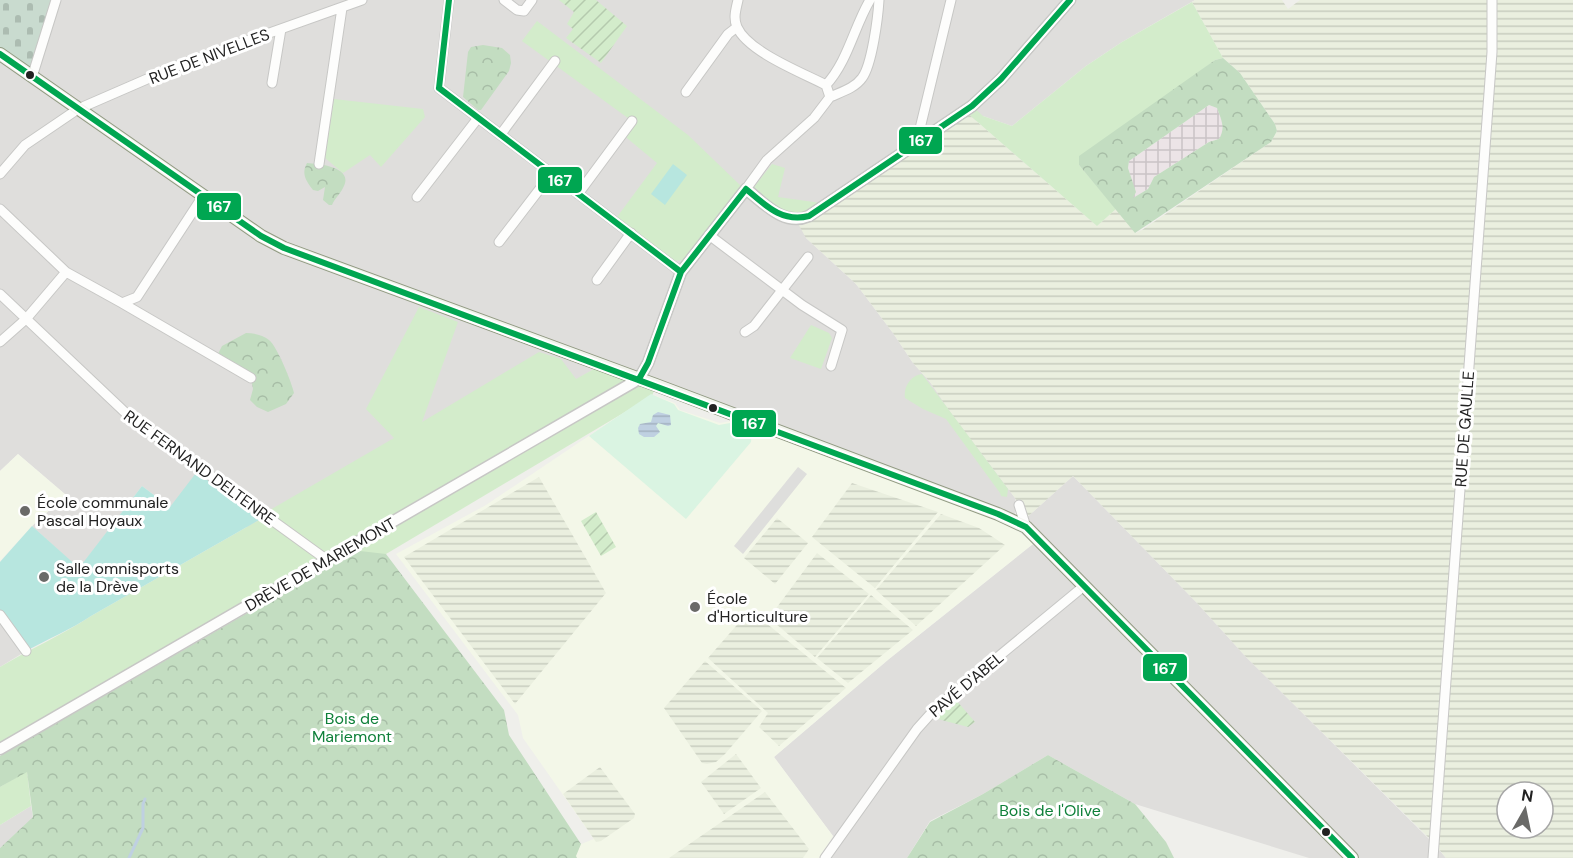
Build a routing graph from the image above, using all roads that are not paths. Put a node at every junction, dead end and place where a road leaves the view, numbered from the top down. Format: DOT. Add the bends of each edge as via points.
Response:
graph roads {
  1 [pos="56,0"];
  2 [pos="362,0"];
  3 [pos="449,0"];
  4 [pos="504,0"];
  5 [pos="532,0"];
  6 [pos="738,0"];
  7 [pos="870,0"];
  8 [pos="879,0"];
  9 [pos="951,0"];
  10 [pos="1070,0"];
  11 [pos="1492,0"];
  12 [pos="342,8"];
  13 [pos="737,27"];
  14 [pos="281,28"];
  15 [pos="0,54"];
  16 [pos="555,61"];
  17 [pos="32,76"];
  18 [pos="272,82"];
  19 [pos="826,85"];
  20 [pos="686,92"];
  21 [pos="830,97"];
  22 [pos="78,109"];
  23 [pos="478,118"];
  24 [pos="632,121"];
  25 [pos="501,134"];
  26 [pos="916,145"];
  27 [pos="320,164"];
  28 [pos="552,173"];
  29 [pos="0,174"];
  30 [pos="746,189"];
  31 [pos="578,194"];
  32 [pos="203,196"];
  33 [pos="417,197"];
  34 [pos="0,209"];
  35 [pos="631,233"];
  36 [pos="709,235"];
  37 [pos="499,242"];
  38 [pos="808,257"];
  39 [pos="66,272"];
  40 [pos="681,272"];
  41 [pos="597,280"];
  42 [pos="782,289"];
  43 [pos="0,294"];
  44 [pos="122,303"];
  45 [pos="26,319"];
  46 [pos="745,332"];
  47 [pos="0,342"];
  48 [pos="831,366"];
  49 [pos="251,378"];
  50 [pos="639,379"];
  51 [pos="1019,505"];
  52 [pos="1026,527"];
  53 [pos="327,560"];
  54 [pos="1084,586"];
  55 [pos="0,615"];
  56 [pos="26,651"];
  57 [pos="0,749"];
  58 [pos="825,858"];
  59 [pos="1352,858"];
  60 [pos="1432,858"];
  1 -- 17 [label="street"];
  2 -- 12 [label="street, RUE DE NIVELLES"];
  3 -- 23 [label="street" via="439,88"];
  4 -- 5 [label="street" via="524,11"];
  6 -- 13 [label="street"];
  7 -- 19 [label="street" via="837,73"];
  8 -- 21 [label="street" via="863,77"];
  9 -- 26 [label="street"];
  10 -- 26 [label="street" via="1001,79 972,106"];
  11 -- 60 [label="street, RUE DE GAULLE" via="1492,52"];
  12 -- 14 [label="street, RUE DE NIVELLES"];
  12 -- 27 [label="street"];
  13 -- 19 [label="street" via="752,46"];
  13 -- 20 [label="street"];
  14 -- 18 [label="street"];
  14 -- 22 [label="street, RUE DE NIVELLES" via="177,66"];
  15 -- 17 [label="main road"];
  16 -- 25 [label="street"];
  17 -- 22 [label="main road"];
  19 -- 21 [label="street"];
  21 -- 30 [label="street" via="814,118 767,160"];
  22 -- 29 [label="street, RUE DE NIVELLES" via="25,145"];
  22 -- 32 [label="main road"];
  23 -- 25 [label="street"];
  23 -- 33 [label="street"];
  24 -- 31 [label="street"];
  25 -- 28 [label="street"];
  26 -- 30 [label="street" via="800,219 781,217"];
  28 -- 31 [label="street"];
  28 -- 37 [label="street"];
  30 -- 36 [label="street"];
  31 -- 35 [label="street"];
  32 -- 44 [label="street" via="137,297"];
  32 -- 50 [label="main road" via="284,248"];
  34 -- 39 [label="street"];
  35 -- 40 [label="street"];
  35 -- 41 [label="street"];
  36 -- 40 [label="street"];
  36 -- 42 [label="street"];
  38 -- 42 [label="street"];
  39 -- 44 [label="street"];
  39 -- 45 [label="street"];
  40 -- 50 [label="street"];
  42 -- 46 [label="street"];
  42 -- 48 [label="street" via="842,330"];
  43 -- 45 [label="street, RUE FERNAND DELTENRE"];
  44 -- 49 [label="street"];
  45 -- 47 [label="street"];
  45 -- 53 [label="street, RUE FERNAND DELTENRE" via="131,418"];
  50 -- 52 [label="main road"];
  50 -- 53 [label="street, DRÈVE DE MARIEMONT"];
  51 -- 52 [label="street"];
  52 -- 54 [label="main road"];
  53 -- 57 [label="street, DRÈVE DE MARIEMONT"];
  54 -- 58 [label="street, PAVÉ D'ABEL" via="934,709"];
  54 -- 59 [label="main road"];
  55 -- 56 [label="street"];
}
